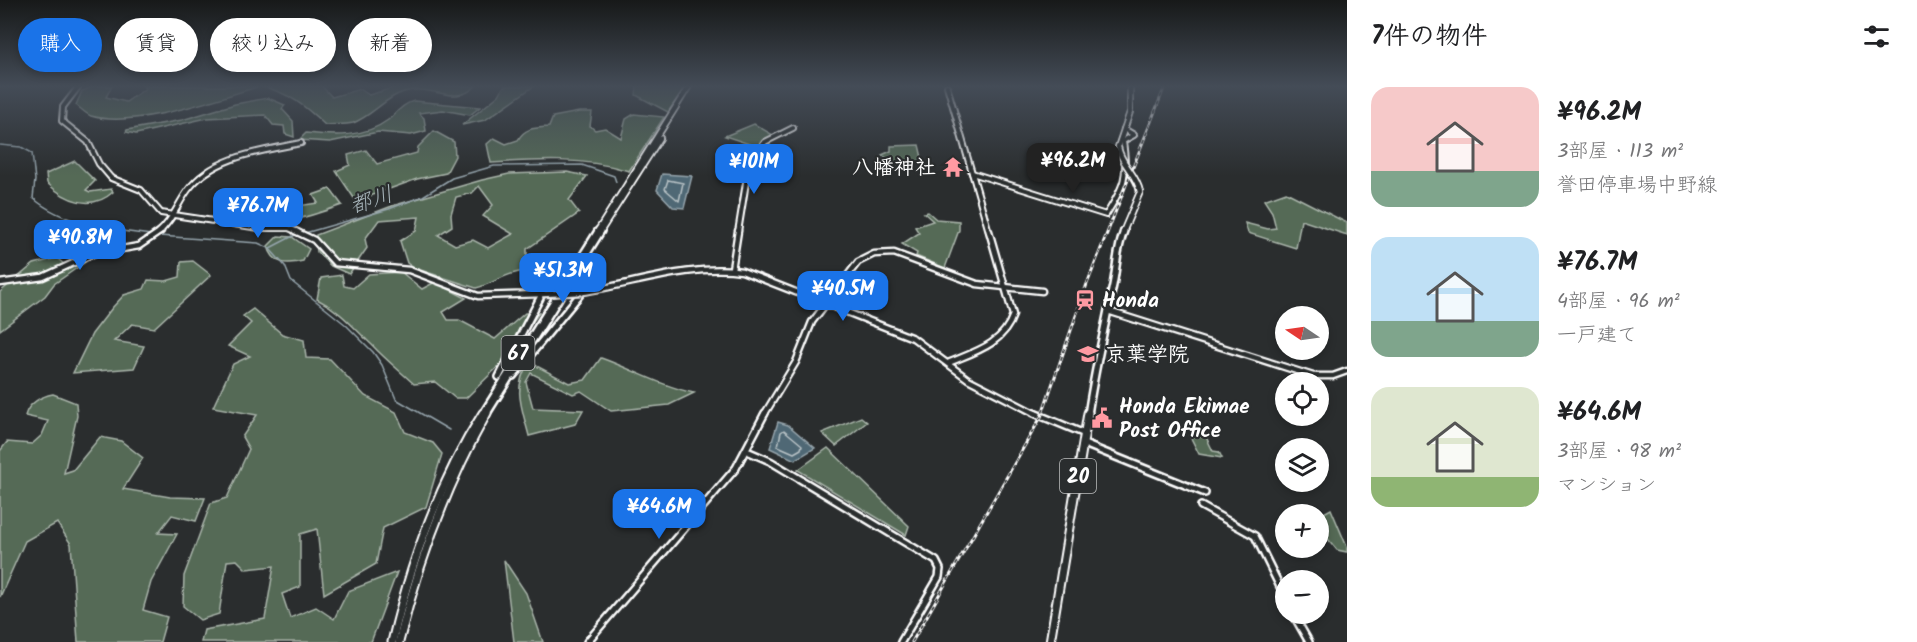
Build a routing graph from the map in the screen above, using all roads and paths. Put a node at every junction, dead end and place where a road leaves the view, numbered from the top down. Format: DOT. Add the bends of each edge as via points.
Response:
graph roads {
  1 [pos="61,116"];
  2 [pos="672,116"];
  3 [pos="672,116"];
  4 [pos="956,116"];
  5 [pos="1128,116"];
  6 [pos="793,128"];
  7 [pos="1124,129"];
  8 [pos="301,143"];
  9 [pos="972,173"];
  10 [pos="174,216"];
  11 [pos="732,269"];
  12 [pos="0,283"];
  13 [pos="1006,289"];
  14 [pos="1042,291"];
  15 [pos="582,292"];
  16 [pos="542,294"];
  17 [pos="826,303"];
  18 [pos="1108,311"];
  19 [pos="948,363"];
  20 [pos="1347,371"];
  21 [pos="506,383"];
  22 [pos="479,416"];
  23 [pos="1085,434"];
  24 [pos="1084,444"];
  25 [pos="747,451"];
  26 [pos="1205,493"];
  27 [pos="1200,506"];
  28 [pos="1275,577"];
  29 [pos="1298,624"];
  30 [pos="392,642"];
  31 [pos="399,642"];
  32 [pos="587,642"];
  33 [pos="901,642"];
  34 [pos="1050,642"];
  35 [pos="1308,642"];
  1 -- 10 [label="street" via="64,123 88,142 111,178 141,190 158,210"];
  2 -- 21 [label="main road, 67"];
  3 -- 22 [label="main road, 67"];
  4 -- 9 [label="street"];
  5 -- 7 [label="main road, 20"];
  6 -- 11 [label="street" via="765,142 749,164"];
  7 -- 9 [label="street" via="1134,135 1124,141 1127,172 1106,215"];
  7 -- 18 [label="main road, 20, bridge" via="1118,147 1121,158 1138,179 1140,192 1116,250"];
  8 -- 10 [label="street" via="239,156 210,170 188,190"];
  9 -- 13 [label="street"];
  10 -- 12 [label="street" via="139,246 84,257 48,275"];
  10 -- 16 [label="street" via="259,228 289,228 314,240 335,263 409,270 474,295"];
  11 -- 15 [label="street" via="690,271"];
  11 -- 17 [label="street"];
  13 -- 14 [label="street"];
  13 -- 17 [label="street" via="977,284 901,255 881,253 862,258 854,265"];
  13 -- 19 [label="street" via="1013,315 1005,334"];
  15 -- 16 [label="street, bridge"];
  15 -- 21 [label="main road, 67"];
  16 -- 22 [label="main road, 67"];
  17 -- 19 [label="street" via="913,338"];
  17 -- 25 [label="street" via="807,331 796,362 761,419"];
  18 -- 20 [label="street" via="1313,376"];
  18 -- 23 [label="main road, 20"];
  19 -- 23 [label="street" via="968,379 1024,409"];
  21 -- 31 [label="main road, 67" via="466,452 435,518"];
  22 -- 30 [label="main road, 67" via="429,516"];
  23 -- 24 [label="main road, 20"];
  24 -- 26 [label="street"];
  24 -- 34 [label="main road, 20"];
  25 -- 32 [label="street"];
  25 -- 33 [label="street" via="770,460 936,561 939,577"];
  27 -- 28 [label="street" via="1255,536"];
  29 -- 35 [label="street"];
}
